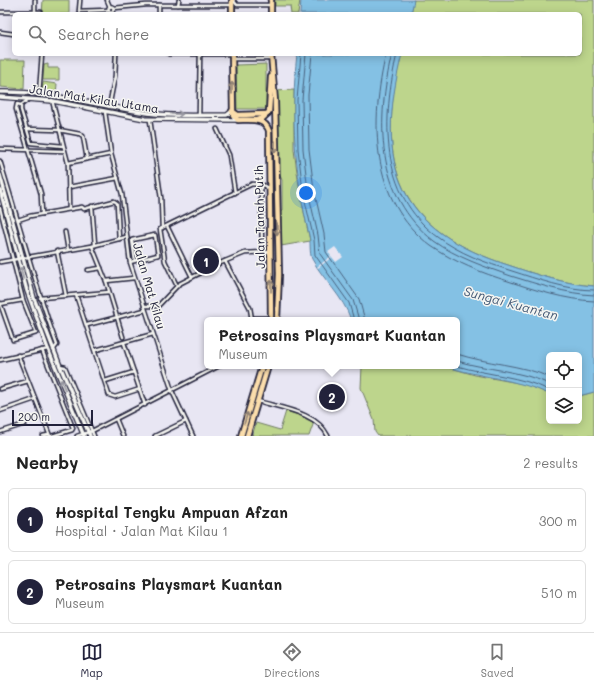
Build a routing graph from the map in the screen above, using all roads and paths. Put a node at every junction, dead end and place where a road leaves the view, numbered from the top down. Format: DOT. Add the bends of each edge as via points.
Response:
graph roads {
  1 [pos="35,0"];
  2 [pos="80,0"];
  3 [pos="107,0"];
  4 [pos="178,0"];
  5 [pos="210,0"];
  6 [pos="232,2"];
  7 [pos="271,2"];
  8 [pos="159,5"];
  9 [pos="178,5"];
  10 [pos="210,5"];
  11 [pos="111,8"];
  12 [pos="35,11"];
  13 [pos="0,12"];
  14 [pos="42,12"];
  15 [pos="82,12"];
  16 [pos="113,12"];
  17 [pos="159,12"];
  18 [pos="0,32"];
  19 [pos="12,34"];
  20 [pos="42,56"];
  21 [pos="116,56"];
  22 [pos="200,56"];
  23 [pos="232,56"];
  24 [pos="271,56"];
  25 [pos="271,73"];
  26 [pos="0,92"];
  27 [pos="12,92"];
  28 [pos="39,94"];
  29 [pos="0,97"];
  30 [pos="12,97"];
  31 [pos="30,99"];
  32 [pos="52,100"];
  33 [pos="21,105"];
  34 [pos="109,108"];
  35 [pos="232,111"];
  36 [pos="105,112"];
  37 [pos="192,114"];
  38 [pos="199,114"];
  39 [pos="268,114"];
  40 [pos="227,115"];
  41 [pos="150,120"];
  42 [pos="192,120"];
  43 [pos="238,120"];
  44 [pos="256,120"];
  45 [pos="227,121"];
  46 [pos="217,129"];
  47 [pos="26,130"];
  48 [pos="59,130"];
  49 [pos="63,146"];
  50 [pos="0,149"];
  51 [pos="27,149"];
  52 [pos="64,151"];
  53 [pos="111,154"];
  54 [pos="87,159"];
  55 [pos="0,161"];
  56 [pos="68,163"];
  57 [pos="0,175"];
  58 [pos="275,176"];
  59 [pos="118,178"];
  60 [pos="270,182"];
  61 [pos="261,184"];
  62 [pos="69,187"];
  63 [pos="270,189"];
  64 [pos="0,190"];
  65 [pos="276,190"];
  66 [pos="235,193"];
  67 [pos="92,206"];
  68 [pos="0,208"];
  69 [pos="69,209"];
  70 [pos="42,214"];
  71 [pos="8,217"];
  72 [pos="2,219"];
  73 [pos="18,220"];
  74 [pos="166,226"];
  75 [pos="162,228"];
  76 [pos="65,232"];
  77 [pos="126,237"];
  78 [pos="119,239"];
  79 [pos="94,245"];
  80 [pos="68,250"];
  81 [pos="57,251"];
  82 [pos="271,252"];
  83 [pos="263,253"];
  84 [pos="30,256"];
  85 [pos="23,257"];
  86 [pos="18,258"];
  87 [pos="278,258"];
  88 [pos="13,259"];
  89 [pos="135,261"];
  90 [pos="226,261"];
  91 [pos="0,262"];
  92 [pos="130,262"];
  93 [pos="271,266"];
  94 [pos="101,268"];
  95 [pos="88,270"];
  96 [pos="271,273"];
  97 [pos="192,277"];
  98 [pos="134,278"];
  99 [pos="106,281"];
  100 [pos="177,286"];
  101 [pos="109,292"];
  102 [pos="76,295"];
  103 [pos="66,296"];
  104 [pos="40,298"];
  105 [pos="23,300"];
  106 [pos="0,304"];
  107 [pos="144,308"];
  108 [pos="35,315"];
  109 [pos="29,316"];
  110 [pos="117,317"];
  111 [pos="252,317"];
  112 [pos="271,317"];
  113 [pos="276,317"];
  114 [pos="87,325"];
  115 [pos="153,334"];
  116 [pos="123,337"];
  117 [pos="124,343"];
  118 [pos="48,349"];
  119 [pos="42,350"];
  120 [pos="54,350"];
  121 [pos="96,350"];
  122 [pos="18,355"];
  123 [pos="0,360"];
  124 [pos="213,369"];
  125 [pos="261,369"];
  126 [pos="267,369"];
  127 [pos="134,372"];
  128 [pos="28,381"];
  129 [pos="105,381"];
  130 [pos="0,389"];
  131 [pos="140,389"];
  132 [pos="172,391"];
  133 [pos="35,399"];
  134 [pos="258,401"];
  135 [pos="70,404"];
  136 [pos="145,405"];
  137 [pos="64,406"];
  138 [pos="0,411"];
  139 [pos="116,420"];
  140 [pos="186,421"];
  141 [pos="25,424"];
  142 [pos="0,432"];
  143 [pos="90,433"];
  144 [pos="81,435"];
  145 [pos="161,435"];
  146 [pos="43,436"];
  147 [pos="50,436"];
  148 [pos="94,436"];
  149 [pos="123,436"];
  150 [pos="155,436"];
  151 [pos="193,436"];
  152 [pos="241,436"];
  153 [pos="247,436"];
  154 [pos="328,436"];
  1 -- 12 [label="street"];
  2 -- 15 [label="street" via="79,11"];
  3 -- 11 [label="street"];
  4 -- 9 [label="street"];
  5 -- 10 [label="street"];
  6 -- 7 [label="street" via="237,5"];
  6 -- 10 [label="street"];
  8 -- 9 [label="street"];
  8 -- 11 [label="street"];
  8 -- 17 [label="street"];
  9 -- 10 [label="street"];
  11 -- 15 [label="street"];
  11 -- 16 [label="street"];
  12 -- 13 [label="street"];
  12 -- 14 [label="street"];
  18 -- 19 [label="street"];
  20 -- 28 [label="street"];
  21 -- 34 [label="street"];
  22 -- 38 [label="street"];
  23 -- 24 [label="street"];
  35 -- 23 [label="highway, one-way"];
  24 -- 25 [label="highway"];
  25 -- 39 [label="highway"];
  25 -- 58 [label="highway, Jalan Tanah Putih, one-way" via="274,87"];
  26 -- 27 [label="main road, Jalan Mat Kilau Utama"];
  27 -- 28 [label="main road, Jalan Mat Kilau Utama"];
  27 -- 30 [label="main road" via="3,95"];
  28 -- 34 [label="main road, Jalan Mat Kilau Utama"];
  29 -- 30 [label="main road, Jalan Mat Kilau Utama"];
  30 -- 31 [label="main road, Jalan Mat Kilau Utama"];
  31 -- 32 [label="main road, Jalan Mat Kilau Utama"];
  31 -- 33 [label="street"];
  32 -- 36 [label="main road, Jalan Mat Kilau Utama"];
  32 -- 48 [label="street"];
  33 -- 47 [label="street"];
  33 -- 51 [label="street" via="17,104 16,109"];
  34 -- 37 [label="main road, Jalan Mat Kilau Utama, one-way" via="150,114"];
  35 -- 39 [label="highway" via="238,115"];
  35 -- 40 [label="main road"];
  35 -- 43 [label="highway"];
  36 -- 41 [label="main road, Jalan Mat Kilau Utama"];
  36 -- 53 [label="street, Jalan Mat Kilau"];
  37 -- 38 [label="main road, Jalan Mat Kilau Utama"];
  37 -- 42 [label="main road"];
  38 -- 40 [label="main road, Jalan Mat Kilau Utama"];
  39 -- 44 [label="highway"];
  40 -- 45 [label="main road"];
  41 -- 42 [label="main road, Jalan Mat Kilau Utama"];
  41 -- 75 [label="street" via="161,199"];
  42 -- 45 [label="main road, Jalan Mat Kilau Utama"];
  43 -- 44 [label="highway, Jalan Mat Kilau Utama"];
  43 -- 45 [label="main road, Jalan Mat Kilau Utama"];
  44 -- 60 [label="highway, Jalan Tanah Putih" via="268,128"];
  46 -- 66 [label="street" via="230,155"];
  47 -- 48 [label="street"];
  47 -- 49 [label="street" via="29,140 34,144"];
  48 -- 49 [label="street"];
  48 -- 54 [label="street" via="83,136"];
  49 -- 52 [label="street"];
  50 -- 51 [label="street"];
  51 -- 52 [label="street"];
  51 -- 70 [label="street" via="41,194"];
  52 -- 56 [label="street"];
  53 -- 54 [label="street"];
  53 -- 59 [label="street, Jalan Mat Kilau"];
  54 -- 56 [label="street"];
  55 -- 73 [label="street"];
  56 -- 62 [label="street"];
  57 -- 85 [label="main road"];
  58 -- 60 [label="highway"];
  58 -- 65 [label="highway, Jalan Tanah Putih"];
  59 -- 62 [label="street"];
  59 -- 77 [label="street, Jalan Mat Kilau"];
  60 -- 61 [label="street"];
  60 -- 63 [label="highway, Jalan Tanah Putih"];
  60 -- 65 [label="highway"];
  61 -- 63 [label="street"];
  61 -- 66 [label="street" via="252,184"];
  61 -- 83 [label="street"];
  62 -- 69 [label="street"];
  63 -- 82 [label="highway, Jalan Tanah Putih"];
  64 -- 71 [label="main road"];
  65 -- 87 [label="highway, Jalan Tanah Putih, one-way"];
  66 -- 74 [label="street"];
  67 -- 69 [label="street"];
  67 -- 78 [label="street, Jalan Mat Kilau" via="116,201"];
  67 -- 79 [label="street"];
  68 -- 72 [label="street"];
  69 -- 70 [label="street"];
  70 -- 73 [label="street"];
  71 -- 72 [label="street"];
  71 -- 86 [label="main road"];
  72 -- 88 [label="street"];
  73 -- 84 [label="street"];
  74 -- 75 [label="street"];
  74 -- 97 [label="street"];
  75 -- 100 [label="street" via="159,231 165,262"];
  76 -- 80 [label="street"];
  77 -- 78 [label="street"];
  77 -- 92 [label="street, Jalan Mat Kilau"];
  78 -- 79 [label="street"];
  79 -- 80 [label="street"];
  79 -- 94 [label="street"];
  80 -- 81 [label="street"];
  81 -- 84 [label="street"];
  81 -- 103 [label="street"];
  82 -- 83 [label="street"];
  82 -- 93 [label="highway, Jalan Tanah Putih"];
  83 -- 90 [label="street" via="245,253"];
  83 -- 93 [label="street" via="268,257"];
  84 -- 85 [label="street"];
  84 -- 104 [label="street"];
  85 -- 86 [label="street"];
  85 -- 120 [label="main road" via="34,298"];
  86 -- 88 [label="street"];
  108 -- 86 [label="main road, one-way"];
  87 -- 96 [label="highway" via="274,256"];
  87 -- 113 [label="highway, Jalan Tanah Putih"];
  88 -- 91 [label="street"];
  88 -- 105 [label="street"];
  89 -- 89 [label="street" via="158,255 155,235 132,240"];
  89 -- 92 [label="street"];
  90 -- 97 [label="street"];
  90 -- 111 [label="street" via="250,308"];
  92 -- 98 [label="street, Jalan Mat Kilau"];
  93 -- 96 [label="highway, Jalan Tanah Putih"];
  94 -- 95 [label="street"];
  94 -- 99 [label="street"];
  112 -- 96 [label="highway, Jalan Tanah Putih, one-way"];
  97 -- 100 [label="street"];
  98 -- 99 [label="street"];
  98 -- 107 [label="street, Jalan Mat Kilau"];
  99 -- 101 [label="street"];
  100 -- 107 [label="street" via="158,306"];
  101 -- 102 [label="street"];
  101 -- 110 [label="street"];
  102 -- 103 [label="street"];
  102 -- 114 [label="street"];
  103 -- 104 [label="street"];
  104 -- 120 [label="street" via="57,345"];
  105 -- 106 [label="street"];
  105 -- 109 [label="street"];
  106 -- 109 [label="street" via="13,340 36,333"];
  107 -- 110 [label="street"];
  107 -- 115 [label="street, Jalan Mat Kilau"];
  108 -- 109 [label="street"];
  108 -- 118 [label="main road"];
  110 -- 114 [label="street"];
  110 -- 116 [label="street"];
  114 -- 121 [label="street"];
  115 -- 117 [label="street"];
  115 -- 132 [label="street, Jalan Mat Kilau"];
  117 -- 121 [label="street"];
  117 -- 127 [label="street"];
  118 -- 119 [label="street"];
  135 -- 118 [label="main road, one-way"];
  119 -- 122 [label="street"];
  119 -- 137 [label="street"];
  120 -- 143 [label="main road"];
  121 -- 129 [label="street"];
  122 -- 123 [label="street"];
  122 -- 128 [label="street"];
  124 -- 132 [label="street"];
  152 -- 125 [label="highway, one-way"];
  126 -- 134 [label="highway"];
  127 -- 129 [label="street"];
  127 -- 131 [label="street"];
  128 -- 130 [label="street"];
  128 -- 133 [label="street"];
  129 -- 131 [label="street" via="110,396 115,397"];
  131 -- 136 [label="street"];
  132 -- 136 [label="street"];
  132 -- 140 [label="street, Jalan Mat Kilau"];
  133 -- 138 [label="street"];
  133 -- 147 [label="street"];
  134 -- 153 [label="highway"];
  134 -- 154 [label="street" via="310,418 321,425"];
  135 -- 137 [label="street"];
  135 -- 144 [label="main road"];
  136 -- 139 [label="street"];
  137 -- 147 [label="street" via="73,429"];
  139 -- 143 [label="street"];
  139 -- 149 [label="street"];
  140 -- 145 [label="street"];
  140 -- 151 [label="street, Jalan Mat Kilau"];
  141 -- 142 [label="street"];
  143 -- 144 [label="street"];
  143 -- 148 [label="street"];
  145 -- 150 [label="street"];
  146 -- 147 [label="street"];
}
